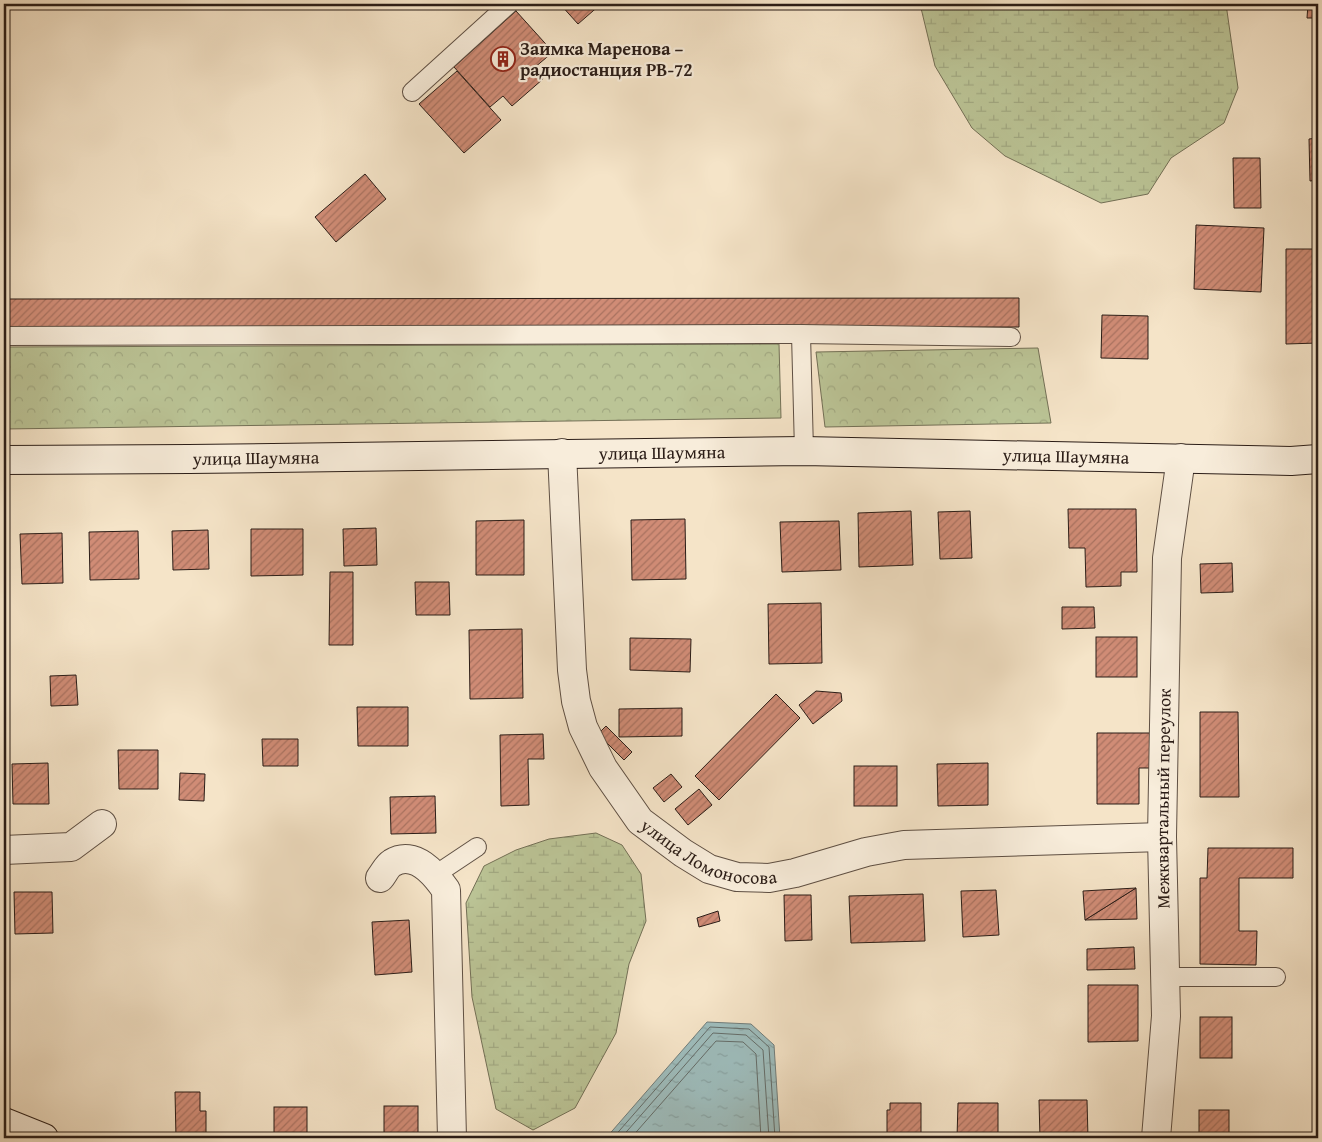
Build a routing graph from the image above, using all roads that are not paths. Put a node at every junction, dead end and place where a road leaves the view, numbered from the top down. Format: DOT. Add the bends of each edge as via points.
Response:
graph roads {
  1 [pos="509,4"];
  2 [pos="412,92"];
  3 [pos="802,334"];
  4 [pos="4,336"];
  5 [pos="1012,337"];
  6 [pos="804,451"];
  7 [pos="562,453"];
  8 [pos="1181,458"];
  9 [pos="4,460"];
  10 [pos="1318,460"];
  11 [pos="102,824"];
  12 [pos="1162,837"];
  13 [pos="478,847"];
  14 [pos="4,850"];
  15 [pos="435,875"];
  16 [pos="380,878"];
  17 [pos="1165,977"];
  18 [pos="1276,977"];
  19 [pos="4,1122"];
  20 [pos="44,1138"];
  21 [pos="452,1138"];
  22 [pos="1156,1138"];
  1 -- 2 [label="lane"];
  3 -- 4 [label="lane"];
  3 -- 5 [label="lane"];
  3 -- 6 [label="lane"];
  6 -- 7 [label="street, улица Шаумяна"];
  6 -- 8 [label="street, улица Шаумяна"];
  7 -- 9 [label="street, улица Шаумяна"];
  7 -- 12 [label="street, улица Ломоносова" via="572,670 583,727 603,768 640,821 683,853 709,869 737,877 769,878 904,845"];
  8 -- 10 [label="street, улица Шаумяна"];
  8 -- 12 [label="street, Межквартальный переулок" via="1167,558"];
  11 -- 14 [label="street" via="71,847"];
  12 -- 17 [label="street, Межквартальный переулок"];
  13 -- 15 [label="lane"];
  15 -- 16 [label="street" via="420,862 401,858 391,863"];
  15 -- 21 [label="street" via="446,890"];
  17 -- 18 [label="lane"];
  17 -- 22 [label="street, Межквартальный переулок" via="1166,1016"];
  19 -- 20 [label="street"];
}
